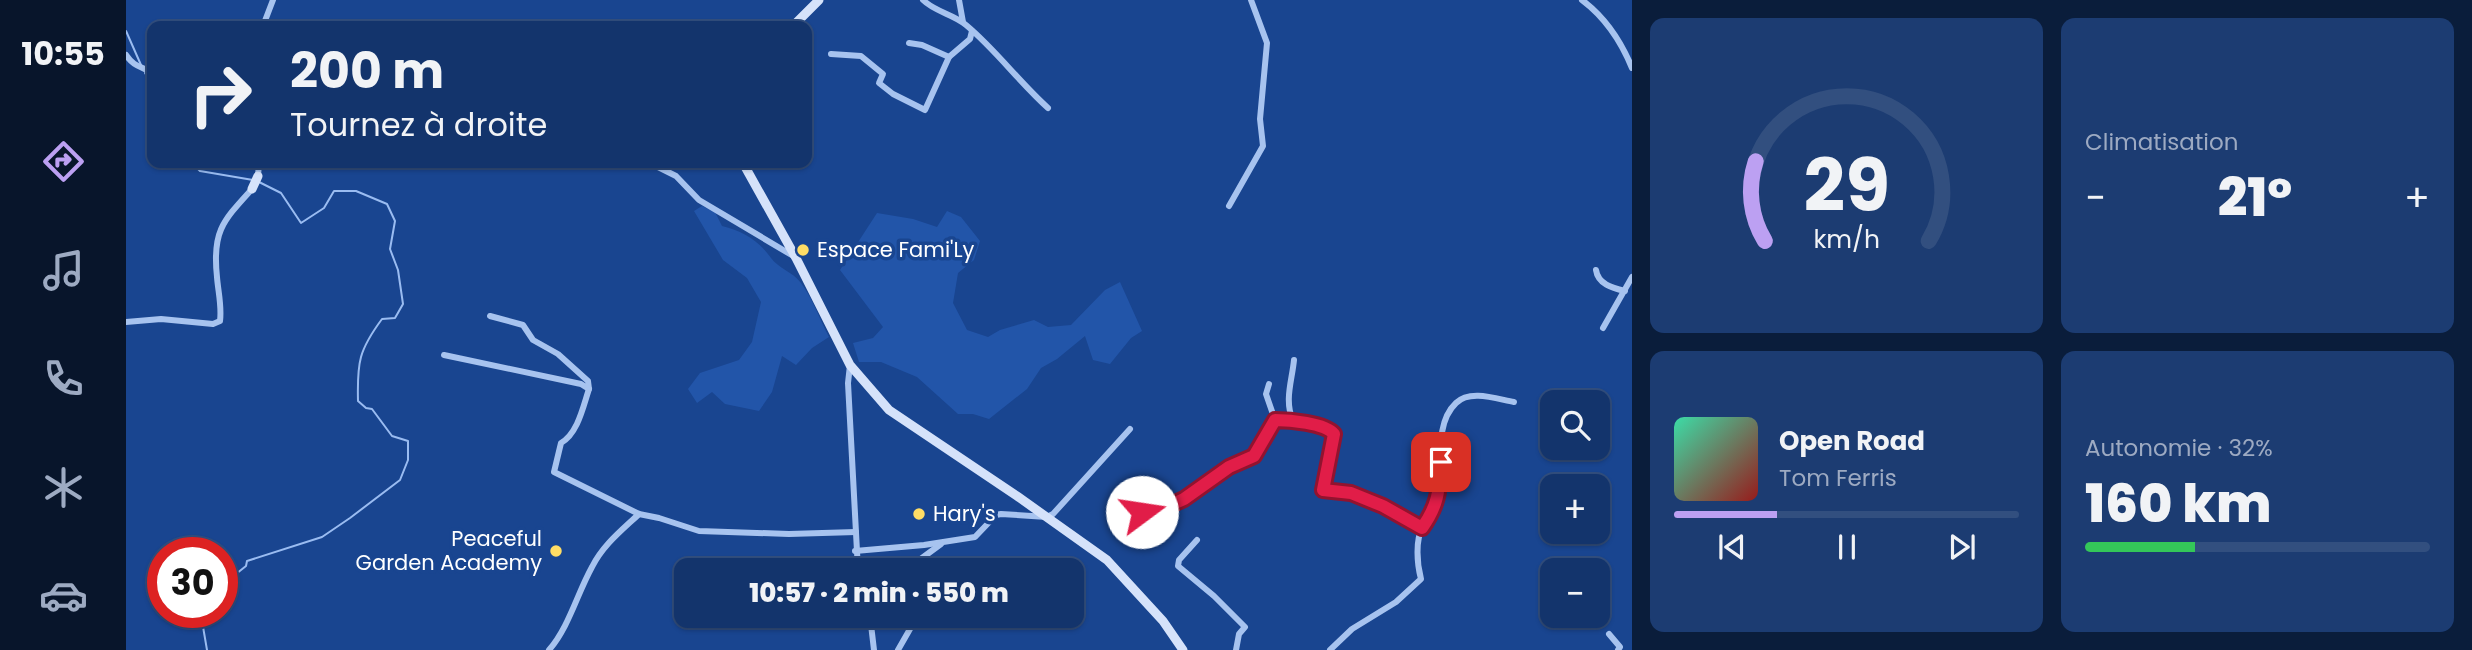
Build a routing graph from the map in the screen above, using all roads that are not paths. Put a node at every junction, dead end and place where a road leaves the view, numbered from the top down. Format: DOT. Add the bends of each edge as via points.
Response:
graph roads {
  1 [pos="273,0"];
  2 [pos="819,0"];
  3 [pos="923,0"];
  4 [pos="959,0"];
  5 [pos="1251,0"];
  6 [pos="1582,0"];
  7 [pos="265,21"];
  8 [pos="798,21"];
  9 [pos="963,22"];
  10 [pos="972,31"];
  11 [pos="909,43"];
  12 [pos="1622,44"];
  13 [pos="1632,51"];
  14 [pos="831,54"];
  15 [pos="126,55"];
  16 [pos="949,57"];
  17 [pos="1632,68"];
  18 [pos="147,69"];
  19 [pos="1048,107"];
  20 [pos="259,168"];
  21 [pos="660,168"];
  22 [pos="746,168"];
  23 [pos="258,176"];
  24 [pos="252,189"];
  25 [pos="1230,206"];
  26 [pos="796,258"];
  27 [pos="1596,270"];
  28 [pos="1632,277"];
  29 [pos="1625,291"];
  30 [pos="490,316"];
  31 [pos="126,321"];
  32 [pos="1603,328"];
  33 [pos="444,355"];
  34 [pos="1294,360"];
  35 [pos="850,365"];
  36 [pos="1269,384"];
  37 [pos="589,389"];
  38 [pos="1514,402"];
  39 [pos="1275,420"];
  40 [pos="1293,421"];
  41 [pos="1130,429"];
  42 [pos="639,514"];
  43 [pos="1122,514"];
  44 [pos="1047,517"];
  45 [pos="1422,528"];
  46 [pos="856,532"];
  47 [pos="1198,540"];
  48 [pos="945,541"];
  49 [pos="855,551"];
  50 [pos="856,558"];
  51 [pos="922,558"];
  52 [pos="871,628"];
  53 [pos="910,628"];
  54 [pos="1609,634"];
  55 [pos="549,650"];
  56 [pos="874,650"];
  57 [pos="898,650"];
  58 [pos="1183,650"];
  59 [pos="1236,650"];
  60 [pos="1330,650"];
  61 [pos="1618,650"];
  1 -- 7 [label="street"];
  2 -- 8 [label="main road"];
  3 -- 9 [label="street"];
  4 -- 9 [label="street"];
  5 -- 25 [label="street" via="1267,43 1260,119 1263,146"];
  6 -- 12 [label="street"];
  9 -- 10 [label="street"];
  10 -- 16 [label="street" via="970,39"];
  10 -- 19 [label="street"];
  11 -- 16 [label="street"];
  12 -- 13 [label="street"];
  12 -- 17 [label="street"];
  14 -- 16 [label="street" via="861,56 883,74 879,83 925,110"];
  15 -- 18 [label="street" via="132,65"];
  20 -- 23 [label="street"];
  21 -- 26 [label="street" via="676,176 699,200"];
  22 -- 26 [label="main road"];
  23 -- 24 [label="main road"];
  24 -- 31 [label="street" via="222,223 217,238 220,321"];
  26 -- 35 [label="main road"];
  27 -- 29 [label="street" via="1601,281"];
  28 -- 29 [label="street"];
  29 -- 32 [label="street"];
  30 -- 37 [label="street" via="523,325 533,340 583,376"];
  33 -- 37 [label="street"];
  34 -- 40 [label="street" via="1288,395"];
  35 -- 44 [label="main road" via="889,410"];
  35 -- 46 [label="street"];
  36 -- 39 [label="street" via="1266,394"];
  37 -- 42 [label="street" via="573,432 561,443 554,472"];
  38 -- 45 [label="street" via="1478,395 1456,403 1443,432 1439,498"];
  39 -- 40 [label="street"];
  39 -- 43 [label="street" via="1254,456 1162,509"];
  40 -- 45 [label="street" via="1330,429 1334,434 1323,490 1351,493"];
  41 -- 44 [label="street"];
  42 -- 46 [label="street" via="699,531"];
  42 -- 55 [label="street" via="600,552 563,631"];
  44 -- 48 [label="street" via="1001,513 979,535"];
  44 -- 58 [label="main road" via="1107,560 1157,613"];
  45 -- 60 [label="street" via="1417,564 1422,579"];
  46 -- 49 [label="street"];
  47 -- 59 [label="street" via="1178,566 1244,627"];
  48 -- 49 [label="street"];
  48 -- 51 [label="street"];
  49 -- 50 [label="street"];
  52 -- 56 [label="street"];
  53 -- 57 [label="street"];
  54 -- 61 [label="street"];
}
